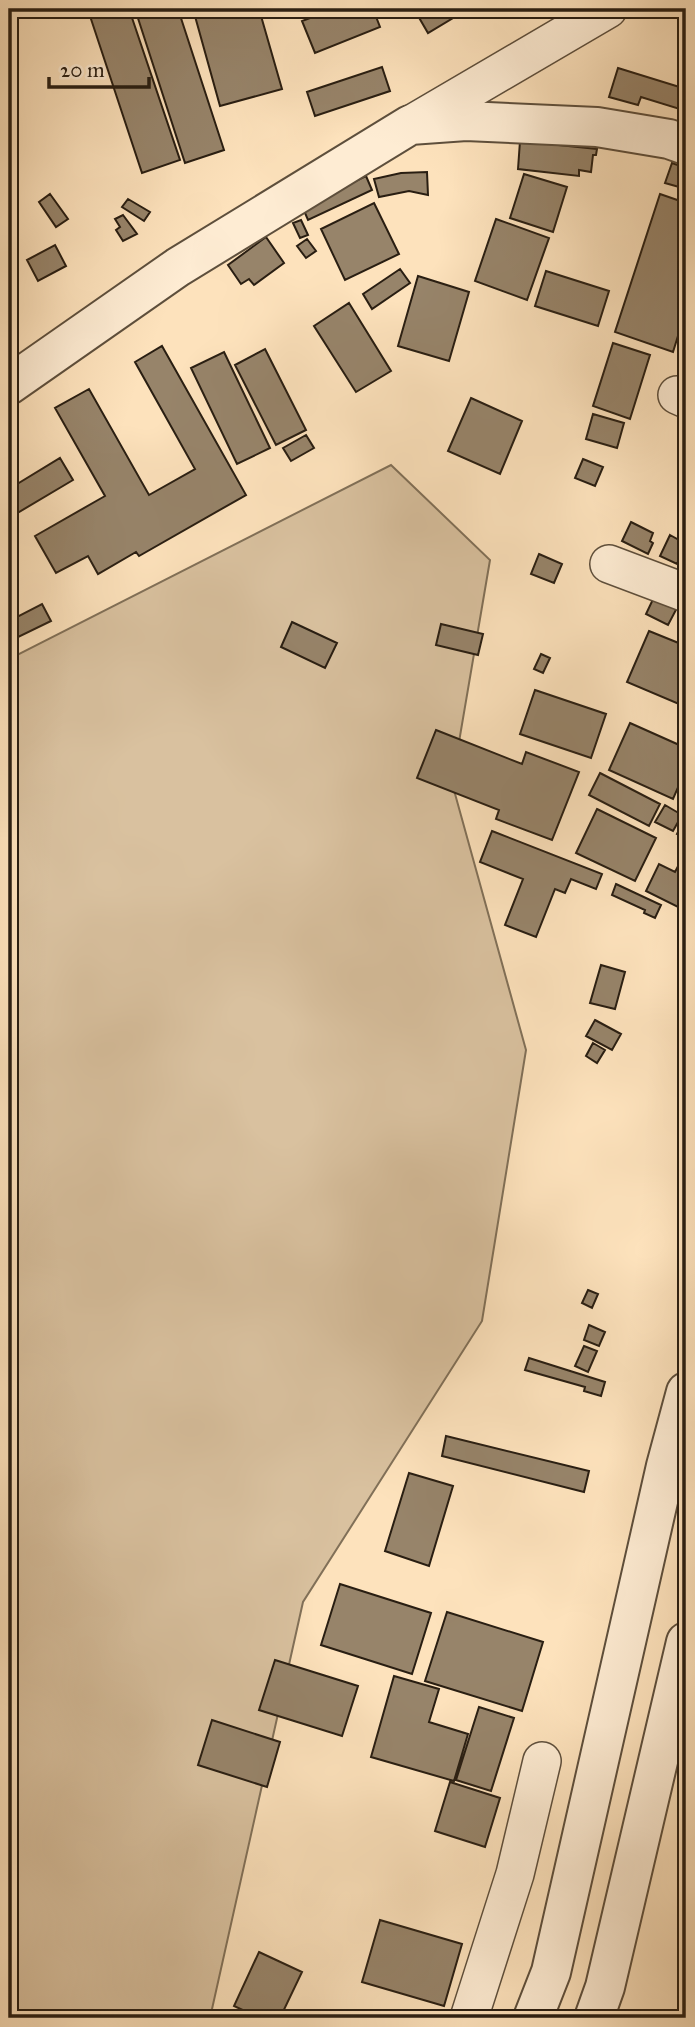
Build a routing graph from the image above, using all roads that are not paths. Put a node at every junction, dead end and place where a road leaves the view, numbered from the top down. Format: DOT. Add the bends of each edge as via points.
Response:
graph roads {
  1 [pos="608,9"];
  2 [pos="410,125"];
  3 [pos="686,145"];
  4 [pos="9,385"];
  5 [pos="609,564"];
  6 [pos="686,593"];
  7 [pos="686,1392"];
  8 [pos="686,1642"];
  9 [pos="542,1761"];
  10 [pos="469,2018"];
  11 [pos="533,2018"];
  12 [pos="594,2018"];
  1 -- 2 [label="street"];
  2 -- 3 [label="street" via="466,121 597,127"];
  2 -- 4 [label="street" via="178,267"];
  5 -- 6 [label="street"];
  7 -- 11 [label="street" via="551,1972"];
  8 -- 12 [label="street"];
  9 -- 10 [label="street" via="516,1874"];
}
